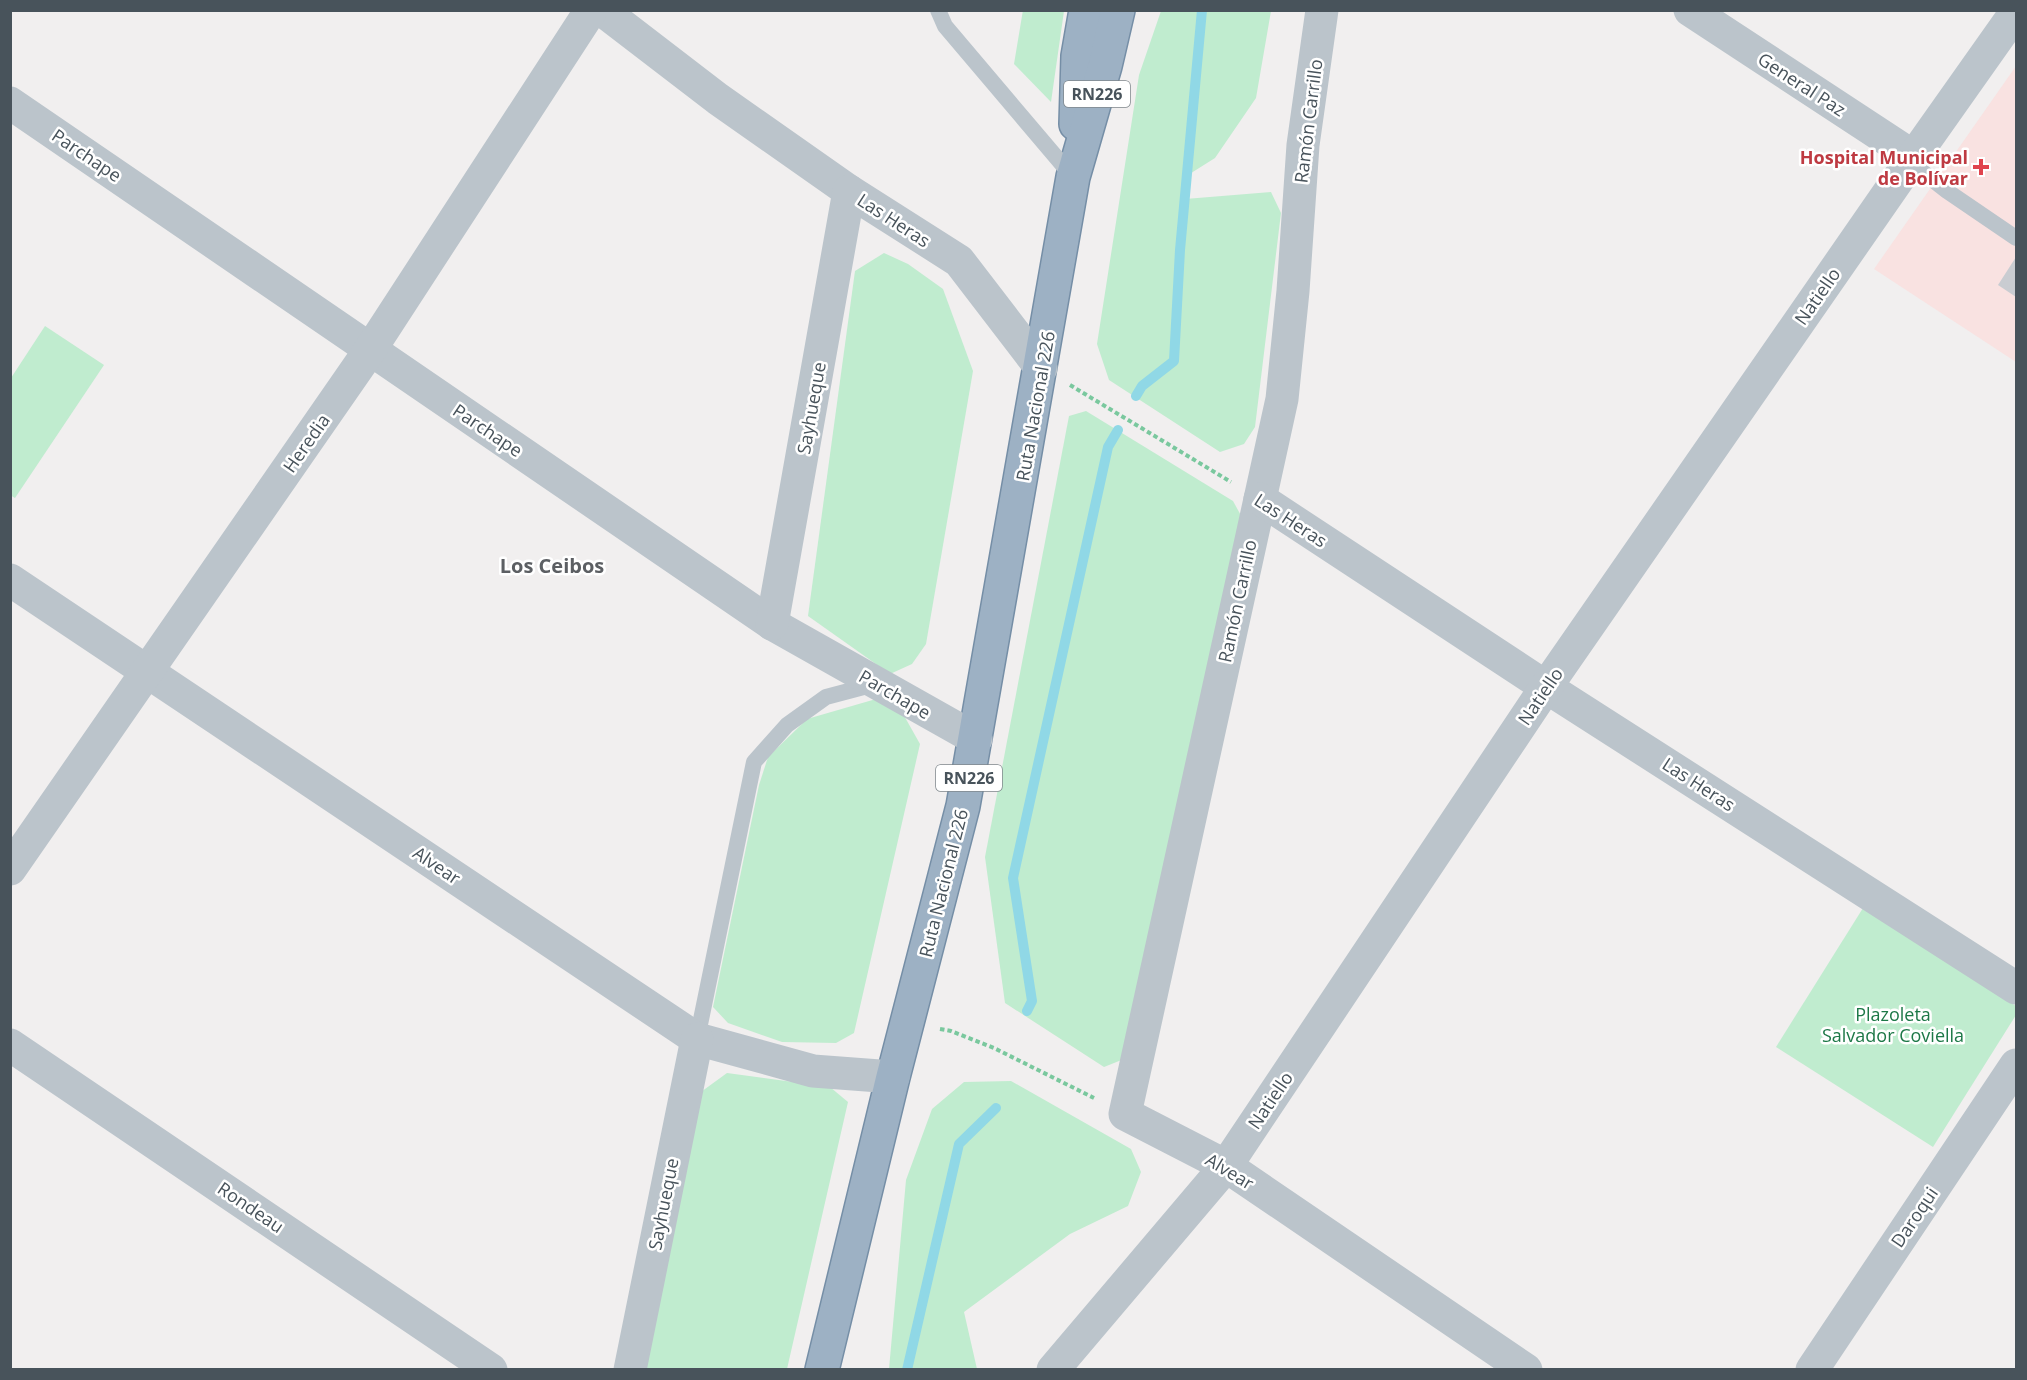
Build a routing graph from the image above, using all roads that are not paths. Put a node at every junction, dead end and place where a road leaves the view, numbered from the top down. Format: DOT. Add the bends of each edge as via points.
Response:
graph roads {
  1 [pos="591,10"];
  2 [pos="602,10"];
  3 [pos="938,10"];
  4 [pos="1086,10"];
  5 [pos="1118,10"];
  6 [pos="1322,10"];
  7 [pos="1690,10"];
  8 [pos="2016,12"];
  9 [pos="10,103"];
  10 [pos="1912,160"];
  11 [pos="1073,177"];
  12 [pos="849,191"];
  13 [pos="2016,238"];
  14 [pos="370,350"];
  15 [pos="1041,368"];
  16 [pos="1260,499"];
  17 [pos="10,580"];
  18 [pos="772,624"];
  19 [pos="147,672"];
  20 [pos="877,683"];
  21 [pos="1546,687"];
  22 [pos="976,740"];
  23 [pos="10,869"];
  24 [pos="2016,988"];
  25 [pos="697,1039"];
  26 [pos="10,1045"];
  27 [pos="2016,1065"];
  28 [pos="893,1077"];
  29 [pos="1125,1114"];
  30 [pos="1226,1166"];
  31 [pos="491,1370"];
  32 [pos="630,1370"];
  33 [pos="822,1370"];
  34 [pos="1053,1370"];
  35 [pos="1526,1370"];
  36 [pos="1812,1370"];
  1 -- 14 [label="street, Heredia"];
  2 -- 12 [label="street, Las Heras" via="718,99"];
  3 -- 11 [label="lane" via="945,26"];
  4 -- 11 [label="highway, Ruta Nacional 226 / RN226" via="1078,56"];
  5 -- 11 [label="highway, Ruta Nacional 226 / RN226"];
  6 -- 16 [label="street, Ramón Carrillo" via="1303,145 1282,399"];
  7 -- 10 [label="street, General Paz"];
  8 -- 10 [label="street, Natiello"];
  9 -- 14 [label="street, Parchape"];
  10 -- 13 [label="lane" via="1947,191"];
  10 -- 21 [label="street, Natiello"];
  11 -- 15 [label="highway, Ruta Nacional 226 / RN226"];
  12 -- 15 [label="street, Las Heras" via="959,261"];
  12 -- 18 [label="street, Sayhueque"];
  14 -- 18 [label="street, Parchape"];
  14 -- 19 [label="street, Heredia"];
  15 -- 22 [label="highway, Ruta Nacional 226 / RN226"];
  16 -- 21 [label="street, Las Heras"];
  16 -- 29 [label="street, Ramón Carrillo"];
  17 -- 19 [label="street, Alvear"];
  18 -- 20 [label="street, Parchape"];
  19 -- 23 [label="street, Heredia"];
  19 -- 25 [label="street, Alvear"];
  20 -- 22 [label="street, Parchape"];
  20 -- 25 [label="lane" via="826,696 786,725 754,762"];
  21 -- 24 [label="street, Las Heras"];
  21 -- 30 [label="street, Natiello"];
  22 -- 28 [label="highway, Ruta Nacional 226 / RN226" via="963,806"];
  25 -- 28 [label="street, Alvear" via="813,1071"];
  25 -- 32 [label="street, Sayhueque"];
  26 -- 31 [label="street, Rondeau"];
  27 -- 36 [label="street, Daroqui"];
  28 -- 33 [label="highway, Ruta Nacional 226 / RN226"];
  29 -- 30 [label="street, Alvear"];
  30 -- 34 [label="street, Natiello"];
  30 -- 35 [label="street, Alvear"];
}
